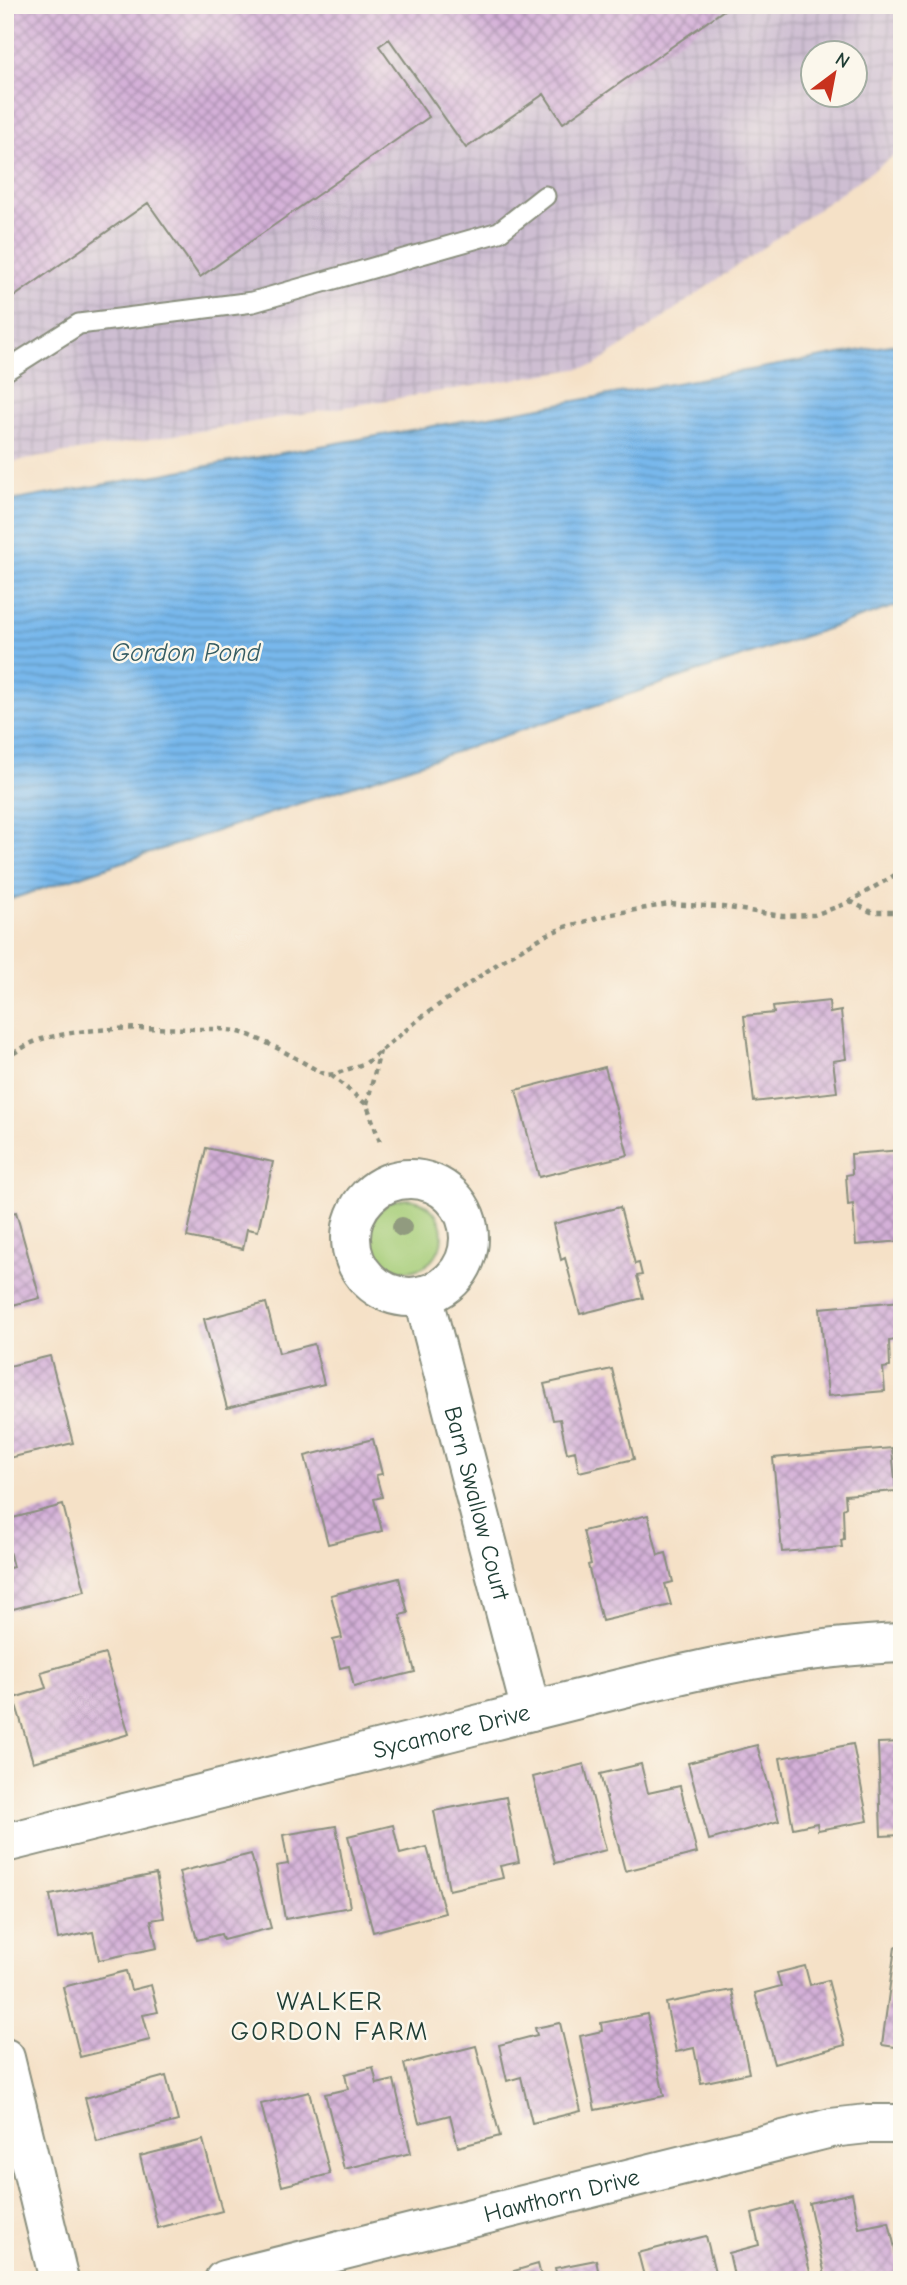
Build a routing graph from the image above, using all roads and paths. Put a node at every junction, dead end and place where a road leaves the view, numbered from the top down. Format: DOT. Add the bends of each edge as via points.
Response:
graph roads {
  1 [pos="545,196"];
  2 [pos="5,371"];
  3 [pos="902,871"];
  4 [pos="850,901"];
  5 [pos="902,912"];
  6 [pos="380,1051"];
  7 [pos="5,1059"];
  8 [pos="331,1074"];
  9 [pos="367,1105"];
  10 [pos="380,1142"];
  11 [pos="423,1296"];
  12 [pos="902,1643"];
  13 [pos="531,1711"];
  14 [pos="5,1843"];
  15 [pos="5,2058"];
  16 [pos="902,2124"];
  17 [pos="59,2280"];
  18 [pos="224,2280"];
  1 -- 2 [label="lane" via="499,232 253,302 79,324"];
  3 -- 4 [label="path"];
  4 -- 5 [label="path" via="871,912"];
  4 -- 6 [label="path" via="829,911 797,917 670,904 565,928 500,962"];
  6 -- 8 [label="path" via="360,1066"];
  6 -- 9 [label="path"];
  7 -- 8 [label="path" via="26,1045 69,1035 122,1028 217,1029 252,1036"];
  8 -- 9 [label="path"];
  9 -- 10 [label="path"];
  11 -- 13 [label="street, Barn Swallow Court"];
  12 -- 13 [label="street, Sycamore Drive" via="752,1658"];
  13 -- 14 [label="street, Sycamore Drive"];
  15 -- 17 [label="street"];
  16 -- 18 [label="street, Hawthorn Drive" via="831,2128"];
}
